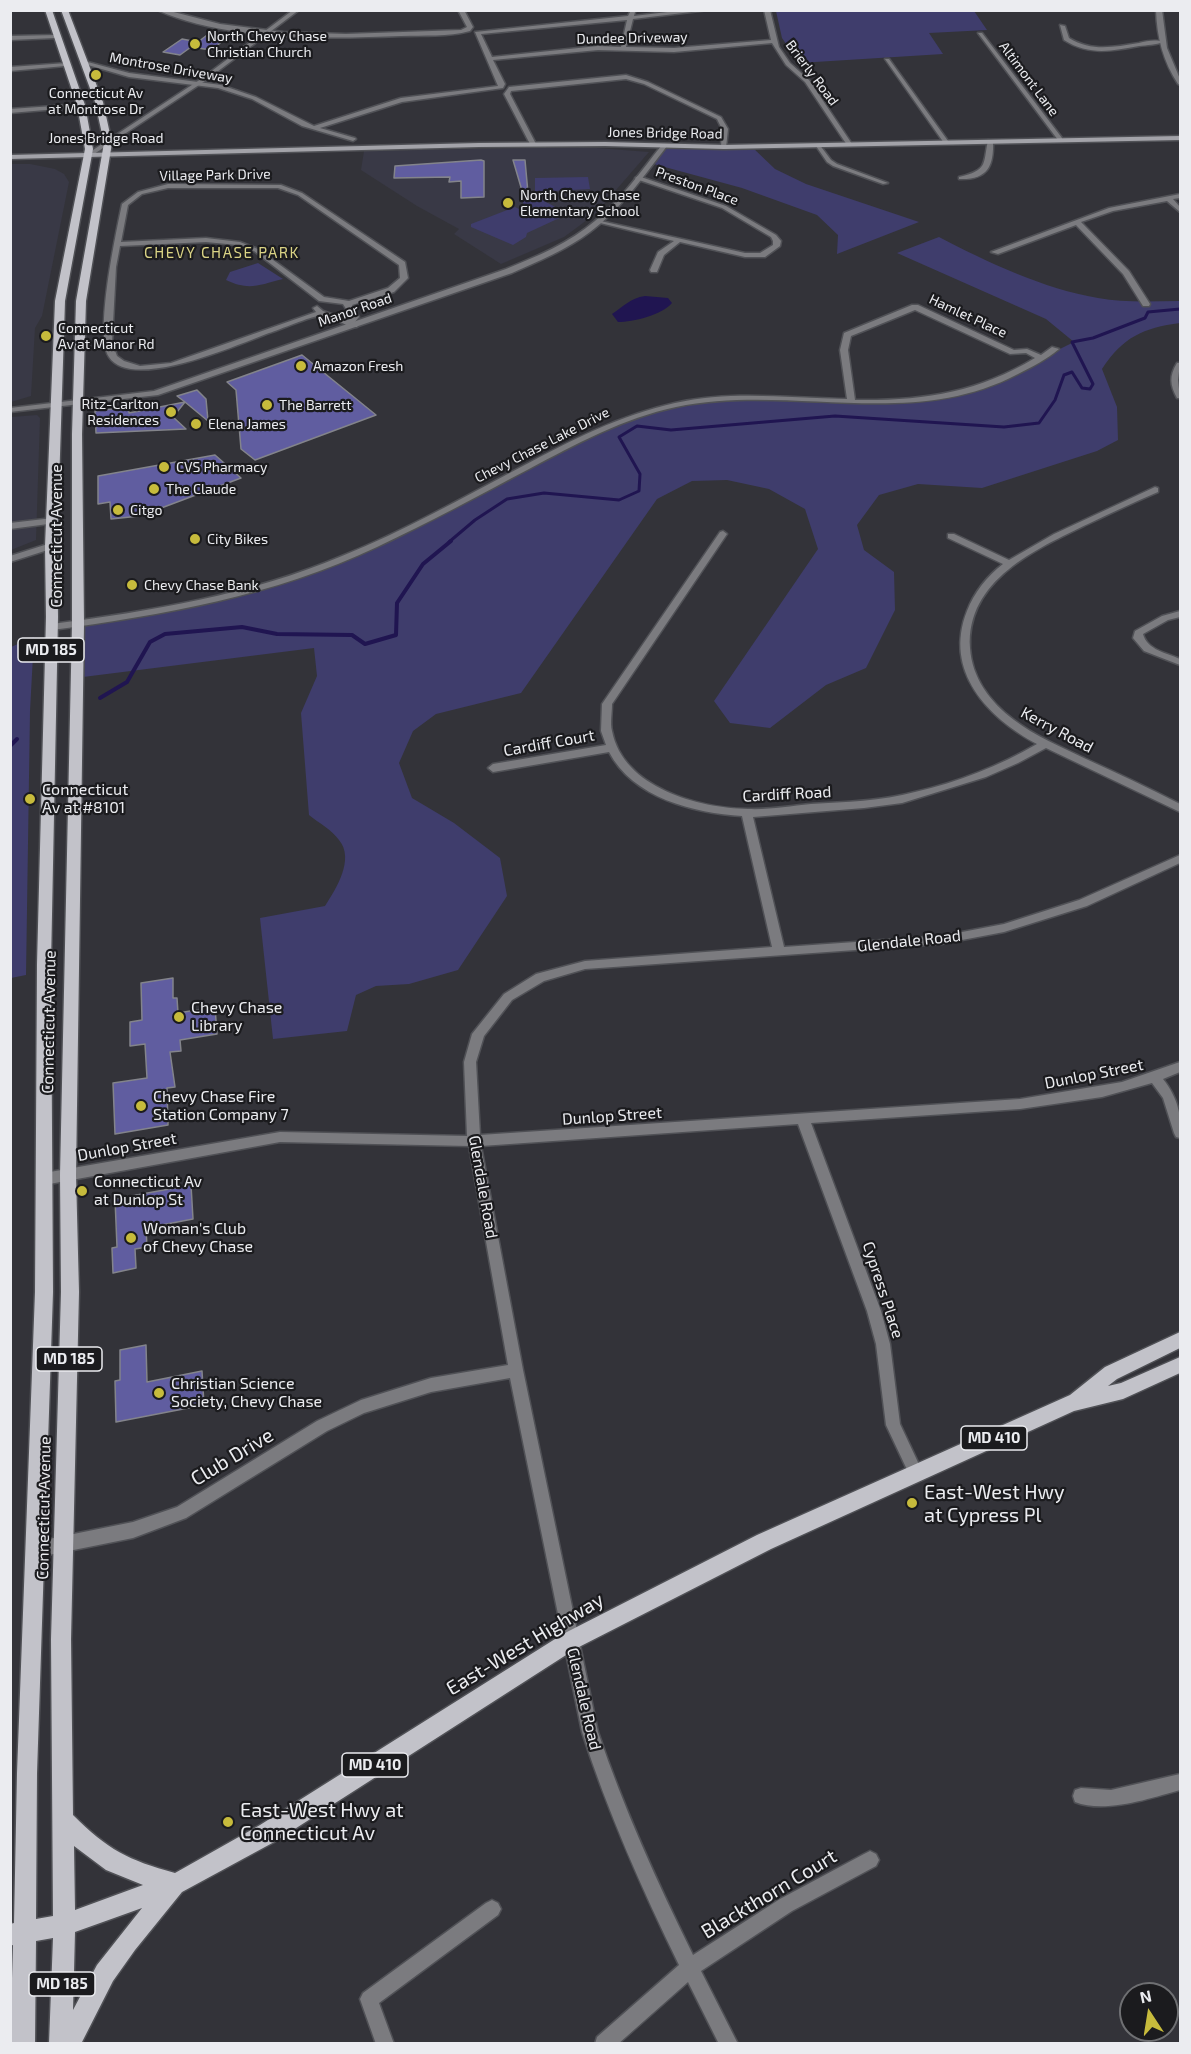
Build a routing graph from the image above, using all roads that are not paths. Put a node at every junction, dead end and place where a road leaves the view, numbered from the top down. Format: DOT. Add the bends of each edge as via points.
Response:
graph roads {
  1 [pos="48,10"];
  2 [pos="64,10"];
  3 [pos="159,10"];
  4 [pos="297,10"];
  5 [pos="461,10"];
  6 [pos="633,10"];
  7 [pos="706,10"];
  8 [pos="767,10"];
  9 [pos="1159,10"];
  10 [pos="631,18"];
  11 [pos="1062,26"];
  12 [pos="268,32"];
  13 [pos="980,34"];
  14 [pos="55,36"];
  15 [pos="10,38"];
  16 [pos="774,41"];
  17 [pos="1160,42"];
  18 [pos="623,49"];
  19 [pos="489,59"];
  20 [pos="887,60"];
  21 [pos="84,63"];
  22 [pos="65,64"];
  23 [pos="10,69"];
  24 [pos="196,82"];
  25 [pos="1180,83"];
  26 [pos="81,105"];
  27 [pos="10,111"];
  28 [pos="313,128"];
  29 [pos="1180,132"];
  30 [pos="1130,137"];
  31 [pos="1180,138"];
  32 [pos="353,139"];
  33 [pos="1060,139"];
  34 [pos="990,141"];
  35 [pos="946,142"];
  36 [pos="533,144"];
  37 [pos="849,144"];
  38 [pos="664,146"];
  39 [pos="819,146"];
  40 [pos="724,147"];
  41 [pos="107,149"];
  42 [pos="92,151"];
  43 [pos="10,152"];
  44 [pos="10,157"];
  45 [pos="638,178"];
  46 [pos="961,178"];
  47 [pos="885,183"];
  48 [pos="1180,196"];
  49 [pos="1168,198"];
  50 [pos="1180,210"];
  51 [pos="605,215"];
  52 [pos="598,221"];
  53 [pos="1077,222"];
  54 [pos="680,239"];
  55 [pos="118,244"];
  56 [pos="995,252"];
  57 [pos="654,270"];
  58 [pos="322,299"];
  59 [pos="348,304"];
  60 [pos="1146,304"];
  61 [pos="320,313"];
  62 [pos="353,323"];
  63 [pos="1055,350"];
  64 [pos="1041,358"];
  65 [pos="1180,365"];
  66 [pos="1180,396"];
  67 [pos="851,402"];
  68 [pos="78,404"];
  69 [pos="56,406"];
  70 [pos="10,410"];
  71 [pos="1155,490"];
  72 [pos="53,521"];
  73 [pos="10,526"];
  74 [pos="723,534"];
  75 [pos="951,536"];
  76 [pos="51,546"];
  77 [pos="10,559"];
  78 [pos="1007,563"];
  79 [pos="1180,614"];
  80 [pos="78,624"];
  81 [pos="52,627"];
  82 [pos="1180,662"];
  83 [pos="1045,744"];
  84 [pos="609,748"];
  85 [pos="493,768"];
  86 [pos="1180,808"];
  87 [pos="747,813"];
  88 [pos="1180,859"];
  89 [pos="779,952"];
  90 [pos="1180,1067"];
  91 [pos="1156,1078"];
  92 [pos="803,1120"];
  93 [pos="1180,1133"];
  94 [pos="474,1142"];
  95 [pos="68,1175"];
  96 [pos="44,1179"];
  97 [pos="1180,1340"];
  98 [pos="516,1370"];
  99 [pos="1176,1371"];
  100 [pos="1072,1403"];
  101 [pos="916,1473"];
  102 [pos="64,1544"];
  103 [pos="34,1550"];
  104 [pos="570,1641"];
  105 [pos="1180,1782"];
  106 [pos="1081,1796"];
  107 [pos="62,1819"];
  108 [pos="870,1860"];
  109 [pos="176,1884"];
  110 [pos="492,1909"];
  111 [pos="63,1925"];
  112 [pos="18,1933"];
  113 [pos="691,1967"];
  114 [pos="24,2043"];
  115 [pos="61,2043"];
  116 [pos="68,2043"];
  117 [pos="385,2043"];
  118 [pos="604,2043"];
  119 [pos="729,2043"];
  1 -- 14 [label="main road, Connecticut Avenue / MD 185"];
  2 -- 21 [label="main road, Connecticut Avenue / MD 185"];
  3 -- 12 [label="street" via="200,22"];
  4 -- 12 [label="street"];
  5 -- 12 [label="street" via="468,30 362,36"];
  6 -- 10 [label="street"];
  7 -- 10 [label="street"];
  8 -- 16 [label="street, Brierly Road"];
  9 -- 17 [label="street"];
  10 -- 18 [label="street"];
  10 -- 19 [label="street" via="584,19 477,33"];
  11 -- 17 [label="street" via="1066,39 1088,49 1119,50 1139,43"];
  12 -- 24 [label="street"];
  13 -- 33 [label="street, Altimont Lane"];
  14 -- 15 [label="street"];
  14 -- 22 [label="main road, Connecticut Avenue / MD 185"];
  16 -- 18 [label="street, Dundee Driveway" via="674,50"];
  16 -- 37 [label="street, Brierly Road" via="788,64 807,81"];
  17 -- 25 [label="street"];
  18 -- 19 [label="street, Dundee Driveway"];
  19 -- 28 [label="street" via="501,87 401,100"];
  20 -- 35 [label="street"];
  21 -- 24 [label="street, Montrose Driveway" via="129,75"];
  21 -- 41 [label="main road, Connecticut Avenue / MD 185" via="99,102"];
  22 -- 23 [label="street"];
  22 -- 26 [label="main road, Connecticut Avenue / MD 185"];
  24 -- 28 [label="street, Montrose Driveway" via="249,96"];
  24 -- 41 [label="street"];
  26 -- 27 [label="street"];
  26 -- 42 [label="main road, Connecticut Avenue / MD 185"];
  28 -- 32 [label="street, Montrose Driveway"];
  29 -- 30 [label="main road, Jones Bridge Road"];
  30 -- 31 [label="main road, Jones Bridge Road"];
  30 -- 33 [label="main road, Jones Bridge Road"];
  33 -- 34 [label="main road, Jones Bridge Road"];
  34 -- 35 [label="main road, Jones Bridge Road"];
  34 -- 46 [label="street" via="987,168 976,176"];
  35 -- 37 [label="main road, Jones Bridge Road"];
  36 -- 38 [label="main road, Jones Bridge Road"];
  36 -- 40 [label="street" via="507,94 509,89 626,77 646,82 719,118 725,129"];
  36 -- 41 [label="main road, Jones Bridge Road" via="201,152"];
  37 -- 39 [label="main road, Jones Bridge Road"];
  38 -- 40 [label="main road, Jones Bridge Road"];
  38 -- 45 [label="street, Manor Road"];
  39 -- 40 [label="main road, Jones Bridge Road"];
  39 -- 47 [label="street" via="835,165"];
  41 -- 42 [label="main road, Jones Bridge Road"];
  41 -- 42 [label="street"];
  41 -- 68 [label="main road, Connecticut Avenue / MD 185" via="81,301"];
  42 -- 43 [label="main road, Jones Bridge Road"];
  42 -- 44 [label="main road, Jones Bridge Road"];
  42 -- 69 [label="main road, Connecticut Avenue / MD 185" via="60,302"];
  45 -- 51 [label="street, Manor Road"];
  45 -- 54 [label="street, Preston Place" via="734,211 777,241 771,250 755,256"];
  48 -- 49 [label="street"];
  49 -- 50 [label="street"];
  49 -- 53 [label="street" via="1111,209"];
  51 -- 52 [label="street, Manor Road"];
  51 -- 54 [label="street, Preston Place" via="673,233"];
  52 -- 54 [label="street, Preston Place" via="666,239"];
  52 -- 62 [label="street, Manor Road" via="548,254 509,271"];
  53 -- 56 [label="street"];
  53 -- 60 [label="street" via="1126,273"];
  54 -- 57 [label="street" via="661,254"];
  55 -- 58 [label="street" via="206,240 238,243 261,253"];
  55 -- 59 [label="street, Village Park Drive" via="125,204 152,188 262,184 288,189 402,264 404,278 396,287"];
  55 -- 61 [label="street, Village Park Drive" via="112,267 108,342 113,357 121,363 140,368 172,365"];
  58 -- 59 [label="street"];
  58 -- 61 [label="street" via="316,306"];
  59 -- 62 [label="street" via="355,317"];
  61 -- 62 [label="street"];
  62 -- 68 [label="street, Manor Road" via="155,393"];
  63 -- 64 [label="street, Chevy Chase Lake Drive"];
  64 -- 67 [label="street, Chevy Chase Lake Drive" via="1011,375 957,395 906,402"];
  64 -- 67 [label="street, Hamlet Place" via="1027,351 1013,352 915,307 847,334"];
  65 -- 66 [label="street" via="1174,382"];
  67 -- 80 [label="street, Chevy Chase Lake Drive" via="699,401 641,413 596,431 383,541 307,573 190,606"];
  68 -- 69 [label="street, Manor Road"];
  68 -- 80 [label="main road, Connecticut Avenue / MD 185"];
  69 -- 70 [label="street, Manor Road"];
  69 -- 72 [label="main road, Connecticut Avenue / MD 185"];
  71 -- 78 [label="street, Kerry Road"];
  72 -- 73 [label="street"];
  72 -- 76 [label="main road, Connecticut Avenue / MD 185"];
  74 -- 84 [label="street" via="607,704 604,718"];
  75 -- 78 [label="street"];
  76 -- 77 [label="street"];
  76 -- 81 [label="main road, Connecticut Avenue / MD 185"];
  78 -- 83 [label="street, Kerry Road" via="984,586 971,608 965,655 973,681 989,704"];
  79 -- 82 [label="street" via="1138,633 1147,649"];
  80 -- 81 [label="street, Chevy Chase Lake Drive"];
  80 -- 95 [label="main road, Connecticut Avenue / MD 185"];
  81 -- 96 [label="main road, Connecticut Avenue / MD 185" via="44,964"];
  83 -- 86 [label="street, Kerry Road"];
  83 -- 87 [label="street, Cardiff Road" via="962,782 915,796 876,803"];
  84 -- 85 [label="street, Cardiff Court"];
  84 -- 87 [label="street, Cardiff Road" via="631,774 660,794 699,806"];
  87 -- 89 [label="street"];
  88 -- 89 [label="street, Glendale Road" via="1083,903 1004,928 941,940"];
  89 -- 94 [label="street, Glendale Road" via="585,965 540,977 508,997 478,1034 470,1062"];
  90 -- 91 [label="street, Dunlop Street"];
  91 -- 92 [label="street, Dunlop Street" via="1091,1094 1020,1104"];
  91 -- 93 [label="street" via="1169,1096"];
  92 -- 94 [label="street, Dunlop Street"];
  92 -- 101 [label="street, Cypress Place" via="874,1311 883,1344 893,1425"];
  94 -- 95 [label="street, Dunlop Street" via="280,1137"];
  94 -- 98 [label="street, Glendale Road"];
  95 -- 96 [label="street, Dunlop Street"];
  95 -- 102 [label="main road, Connecticut Avenue / MD 185" via="70,1292"];
  96 -- 103 [label="main road, Connecticut Avenue / MD 185" via="44,1292"];
  97 -- 100 [label="main road, East-West Highway / MD 410" via="1111,1373"];
  98 -- 102 [label="street, Club Drive" via="431,1385 361,1407 322,1426 181,1513 133,1530"];
  98 -- 104 [label="street, Glendale Road"];
  99 -- 100 [label="main road, East-West Highway / MD 410" via="1123,1391"];
  100 -- 101 [label="main road, East-West Highway / MD 410"];
  101 -- 104 [label="main road, East-West Highway / MD 410" via="764,1542"];
  102 -- 103 [label="street, Club Drive"];
  102 -- 107 [label="main road, Connecticut Avenue / MD 185"];
  103 -- 112 [label="main road, Connecticut Avenue / MD 185"];
  104 -- 109 [label="main road, East-West Highway / MD 410" via="268,1833"];
  104 -- 113 [label="street, Glendale Road" via="607,1789 640,1868"];
  105 -- 106 [label="street" via="1111,1798"];
  107 -- 109 [label="main road" via="103,1859 125,1870"];
  107 -- 111 [label="main road, Connecticut Avenue / MD 185"];
  108 -- 113 [label="street, Blackthorn Court" via="786,1905"];
  109 -- 111 [label="main road, East-West Highway / MD 410"];
  109 -- 116 [label="main road" via="110,1965"];
  110 -- 117 [label="street" via="369,1999"];
  111 -- 112 [label="main road, East-West Highway / MD 410"];
  111 -- 115 [label="main road, Connecticut Avenue / MD 185"];
  112 -- 114 [label="main road, Connecticut Avenue / MD 185"];
  113 -- 118 [label="street, Blackthorn Court"];
  113 -- 119 [label="street, Glendale Road"];
}
